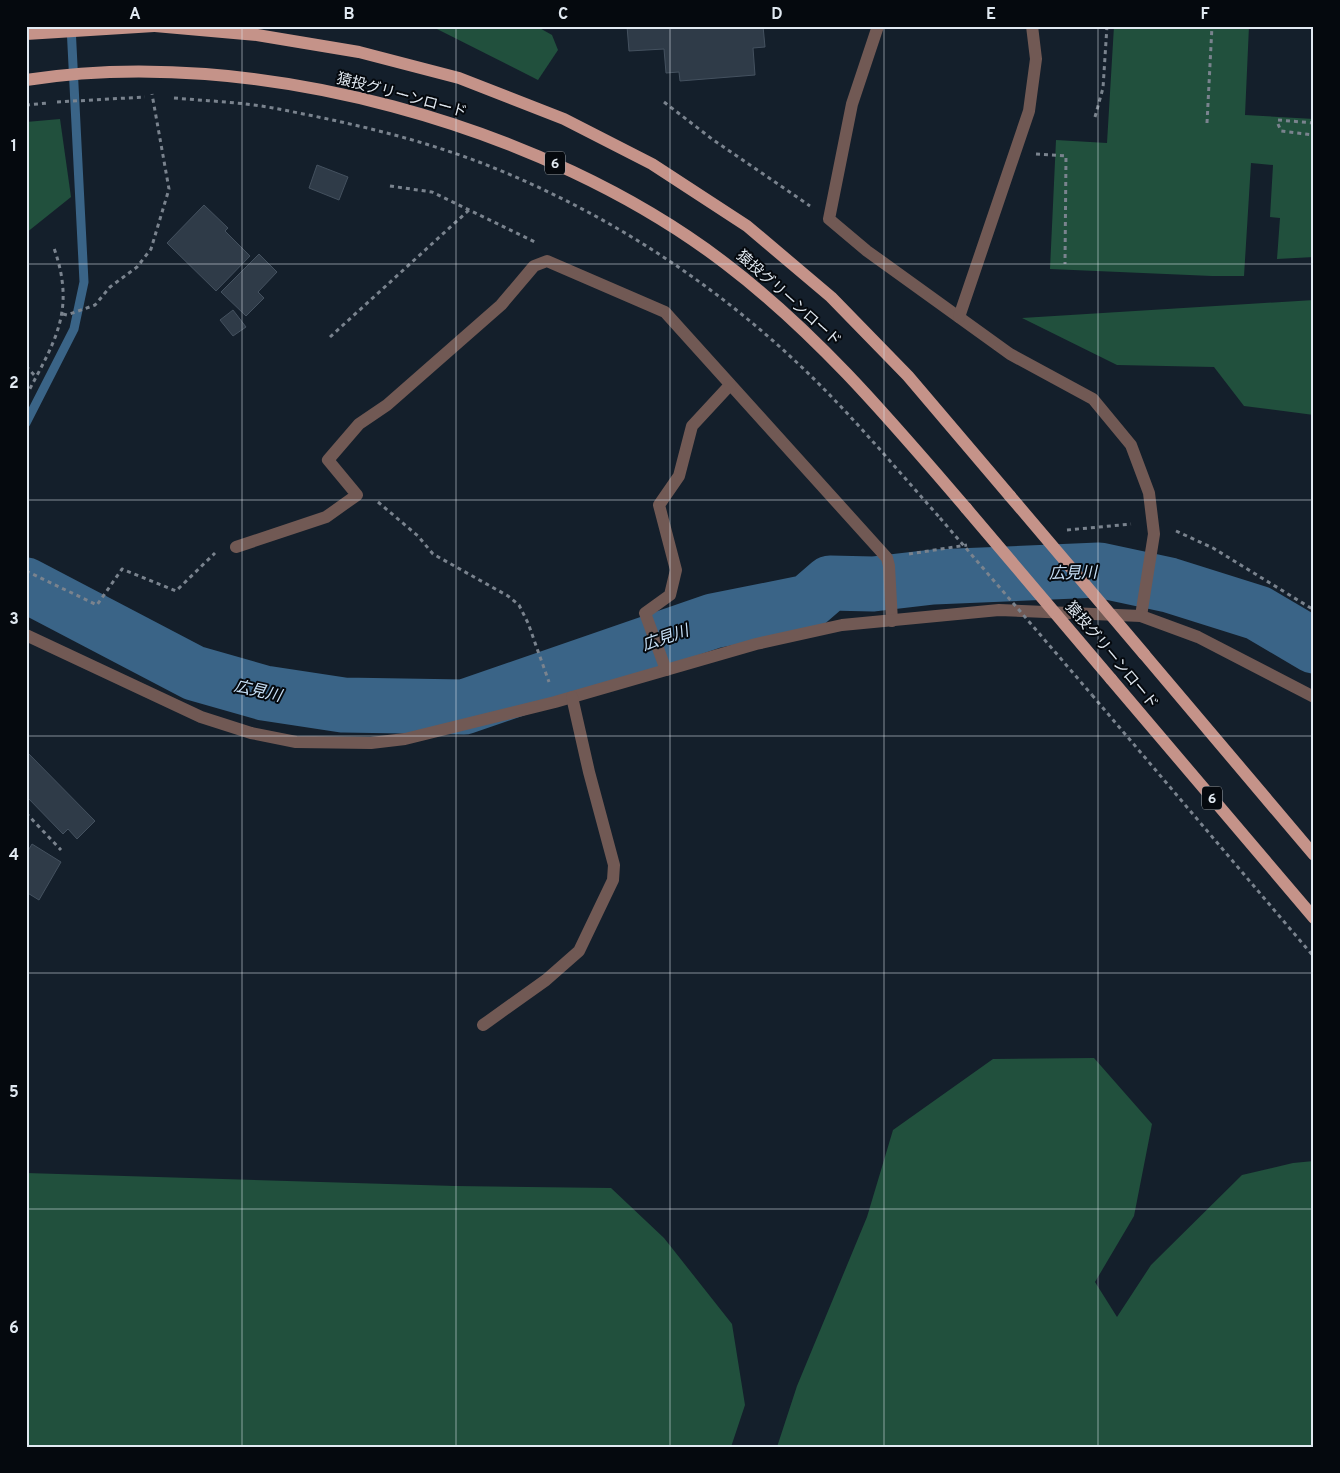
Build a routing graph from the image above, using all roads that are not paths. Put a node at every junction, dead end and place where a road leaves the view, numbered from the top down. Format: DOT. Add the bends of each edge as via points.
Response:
graph roads {
  1 [pos="154,26"];
  2 [pos="878,26"];
  3 [pos="1032,26"];
  4 [pos="26,34"];
  5 [pos="26,80"];
  6 [pos="959,317"];
  7 [pos="730,386"];
  8 [pos="236,547"];
  9 [pos="1140,616"];
  10 [pos="892,620"];
  11 [pos="27,636"];
  12 [pos="666,669"];
  13 [pos="572,697"];
  14 [pos="1314,697"];
  15 [pos="1314,855"];
  16 [pos="1314,918"];
  17 [pos="483,1025"];
  1 -- 4 [label="main road, 猿投グリーンロード"];
  1 -- 15 [label="main road, 猿投グリーンロード, bridge" via="257,35 358,52 459,78 564,119 652,164 747,226 831,297 908,376"];
  2 -- 6 [label="street" via="852,104 829,219 867,251"];
  3 -- 6 [label="street" via="1036,59 1029,111"];
  5 -- 16 [label="main road, 猿投グリーンロード / 6, bridge" via="138,72 242,78 342,95 442,119 550,160 640,207 726,264 810,336 879,407"];
  6 -- 9 [label="street" via="1010,354 1092,399 1131,445 1150,493 1154,529"];
  7 -- 8 [label="street" via="665,312 547,261 534,266 501,305 387,404 359,424 328,460 357,495 326,517"];
  7 -- 10 [label="street" via="888,562"];
  7 -- 12 [label="street" via="692,426 679,476 660,505 676,570 670,595 645,613"];
  9 -- 10 [label="street" via="999,610"];
  9 -- 14 [label="street" via="1198,637"];
  10 -- 12 [label="street" via="842,626 756,644"];
  11 -- 13 [label="street" via="201,717 296,742 371,743 405,739"];
  12 -- 13 [label="street"];
  13 -- 17 [label="street" via="614,865 613,880 579,952"];
}
